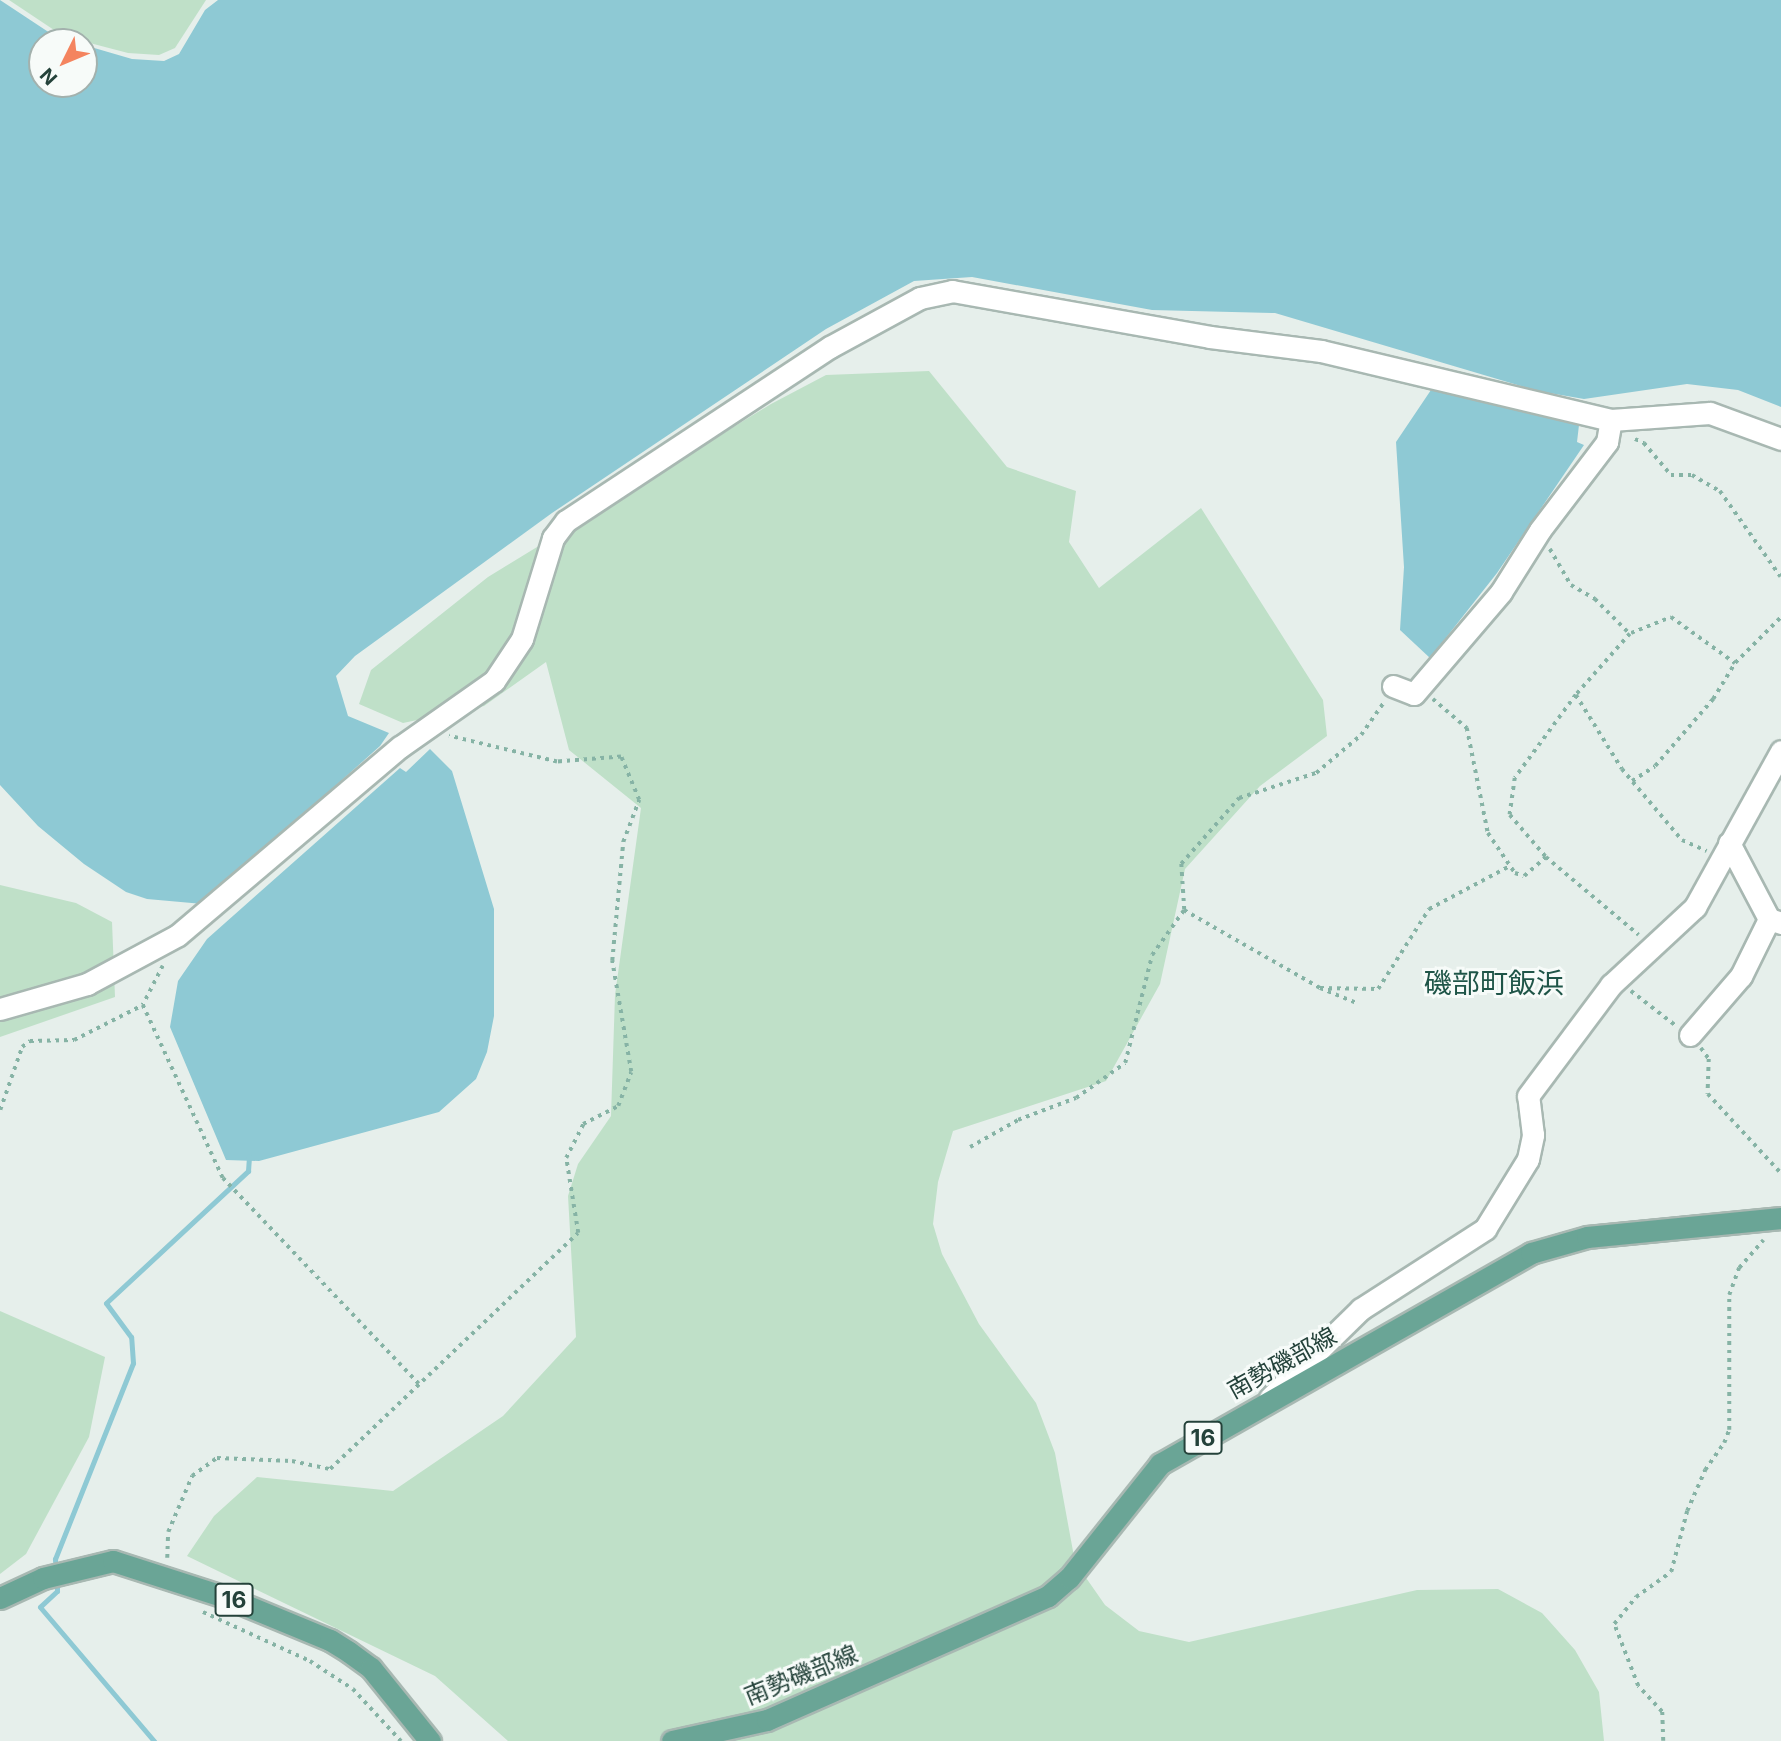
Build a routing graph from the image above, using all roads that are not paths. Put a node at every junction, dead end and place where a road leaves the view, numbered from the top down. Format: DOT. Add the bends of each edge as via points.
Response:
graph roads {
  1 [pos="1611,420"];
  2 [pos="1781,439"];
  3 [pos="1393,686"];
  4 [pos="1781,751"];
  5 [pos="1725,850"];
  6 [pos="1775,921"];
  7 [pos="0,1009"];
  8 [pos="1690,1035"];
  9 [pos="1777,1224"];
  10 [pos="1266,1402"];
  11 [pos="0,1598"];
  12 [pos="430,1741"];
  13 [pos="671,1741"];
  1 -- 2 [label="street" via="1710,413"];
  1 -- 3 [label="street" via="1607,442 1540,530 1501,592 1414,694"];
  1 -- 7 [label="street" via="1321,351 1210,337 952,290 920,298 818,354 566,521 553,538 538,596 511,659 494,681 400,747 167,941 87,984"];
  4 -- 5 [label="street" via="1777,766"];
  5 -- 6 [label="street"];
  5 -- 10 [label="street" via="1695,906 1618,979 1528,1096 1533,1135 1528,1159 1485,1229 1361,1308"];
  6 -- 8 [label="street" via="1741,976"];
  9 -- 10 [label="main road, 南勢磯部線 / 16" via="1587,1237 1531,1253"];
  10 -- 13 [label="main road, 南勢磯部線 / 16" via="1160,1464 1069,1578 1048,1596 767,1720"];
  11 -- 12 [label="main road, 16" via="43,1578 113,1561 166,1577 330,1640 371,1668"];
}
